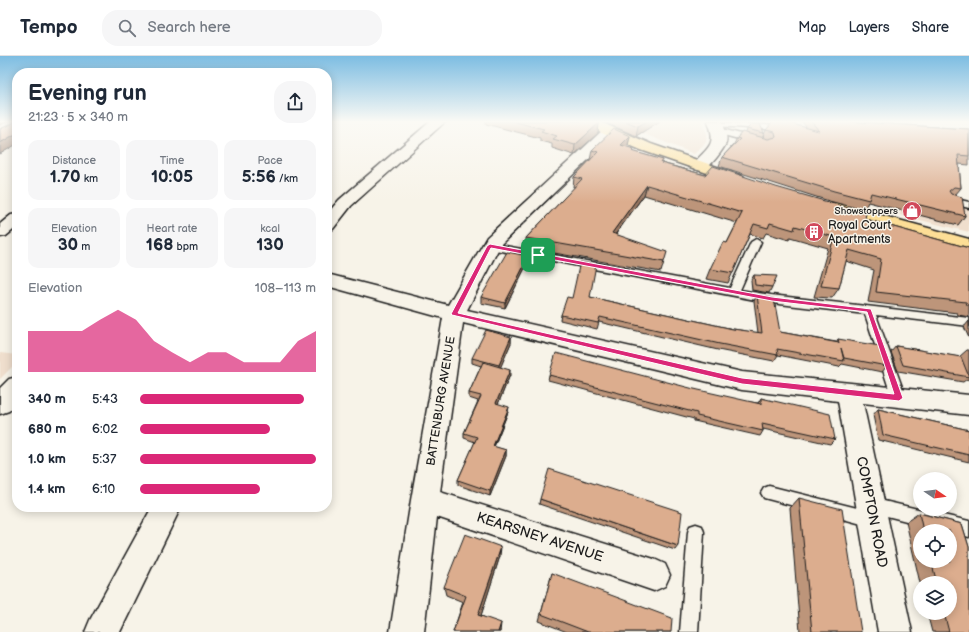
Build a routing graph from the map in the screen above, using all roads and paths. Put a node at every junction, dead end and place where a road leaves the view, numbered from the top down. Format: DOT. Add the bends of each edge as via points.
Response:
graph roads {
  1 [pos="409,148"];
  2 [pos="593,148"];
  3 [pos="652,148"];
  4 [pos="715,148"];
  5 [pos="700,166"];
  6 [pos="751,184"];
  7 [pos="948,200"];
  8 [pos="824,205"];
  9 [pos="969,205"];
  10 [pos="332,219"];
  11 [pos="756,242"];
  12 [pos="969,245"];
  13 [pos="490,246"];
  14 [pos="332,281"];
  15 [pos="734,292"];
  16 [pos="869,310"];
  17 [pos="454,314"];
  18 [pos="969,322"];
  19 [pos="12,391"];
  20 [pos="849,392"];
  21 [pos="899,398"];
  22 [pos="0,404"];
  23 [pos="969,405"];
  24 [pos="769,493"];
  25 [pos="425,500"];
  26 [pos="164,512"];
  27 [pos="871,512"];
  28 [pos="969,529"];
  29 [pos="696,532"];
  30 [pos="654,575"];
  31 [pos="102,632"];
  32 [pos="407,632"];
  33 [pos="689,632"];
  34 [pos="895,632"];
  1 -- 10 [label="street" via="346,203"];
  2 -- 13 [label="street, BATTENBURG AVENUE"];
  3 -- 5 [label="main road"];
  4 -- 5 [label="street"];
  5 -- 6 [label="main road"];
  7 -- 9 [label="lane"];
  8 -- 12 [label="main road"];
  11 -- 15 [label="lane"];
  13 -- 15 [label="lane"];
  13 -- 17 [label="street, BATTENBURG AVENUE"];
  14 -- 17 [label="street"];
  15 -- 16 [label="lane"];
  16 -- 18 [label="lane"];
  16 -- 21 [label="lane"];
  17 -- 20 [label="street" via="742,381"];
  17 -- 25 [label="street, BATTENBURG AVENUE"];
  19 -- 22 [label="street"];
  20 -- 21 [label="street"];
  20 -- 27 [label="street, COMPTON ROAD"];
  21 -- 23 [label="street"];
  24 -- 27 [label="lane"];
  25 -- 30 [label="street, KEARSNEY AVENUE"];
  25 -- 32 [label="street, BATTENBURG AVENUE"];
  26 -- 31 [label="street"];
  27 -- 28 [label="lane"];
  27 -- 34 [label="street, COMPTON ROAD"];
  29 -- 33 [label="lane"];
}
